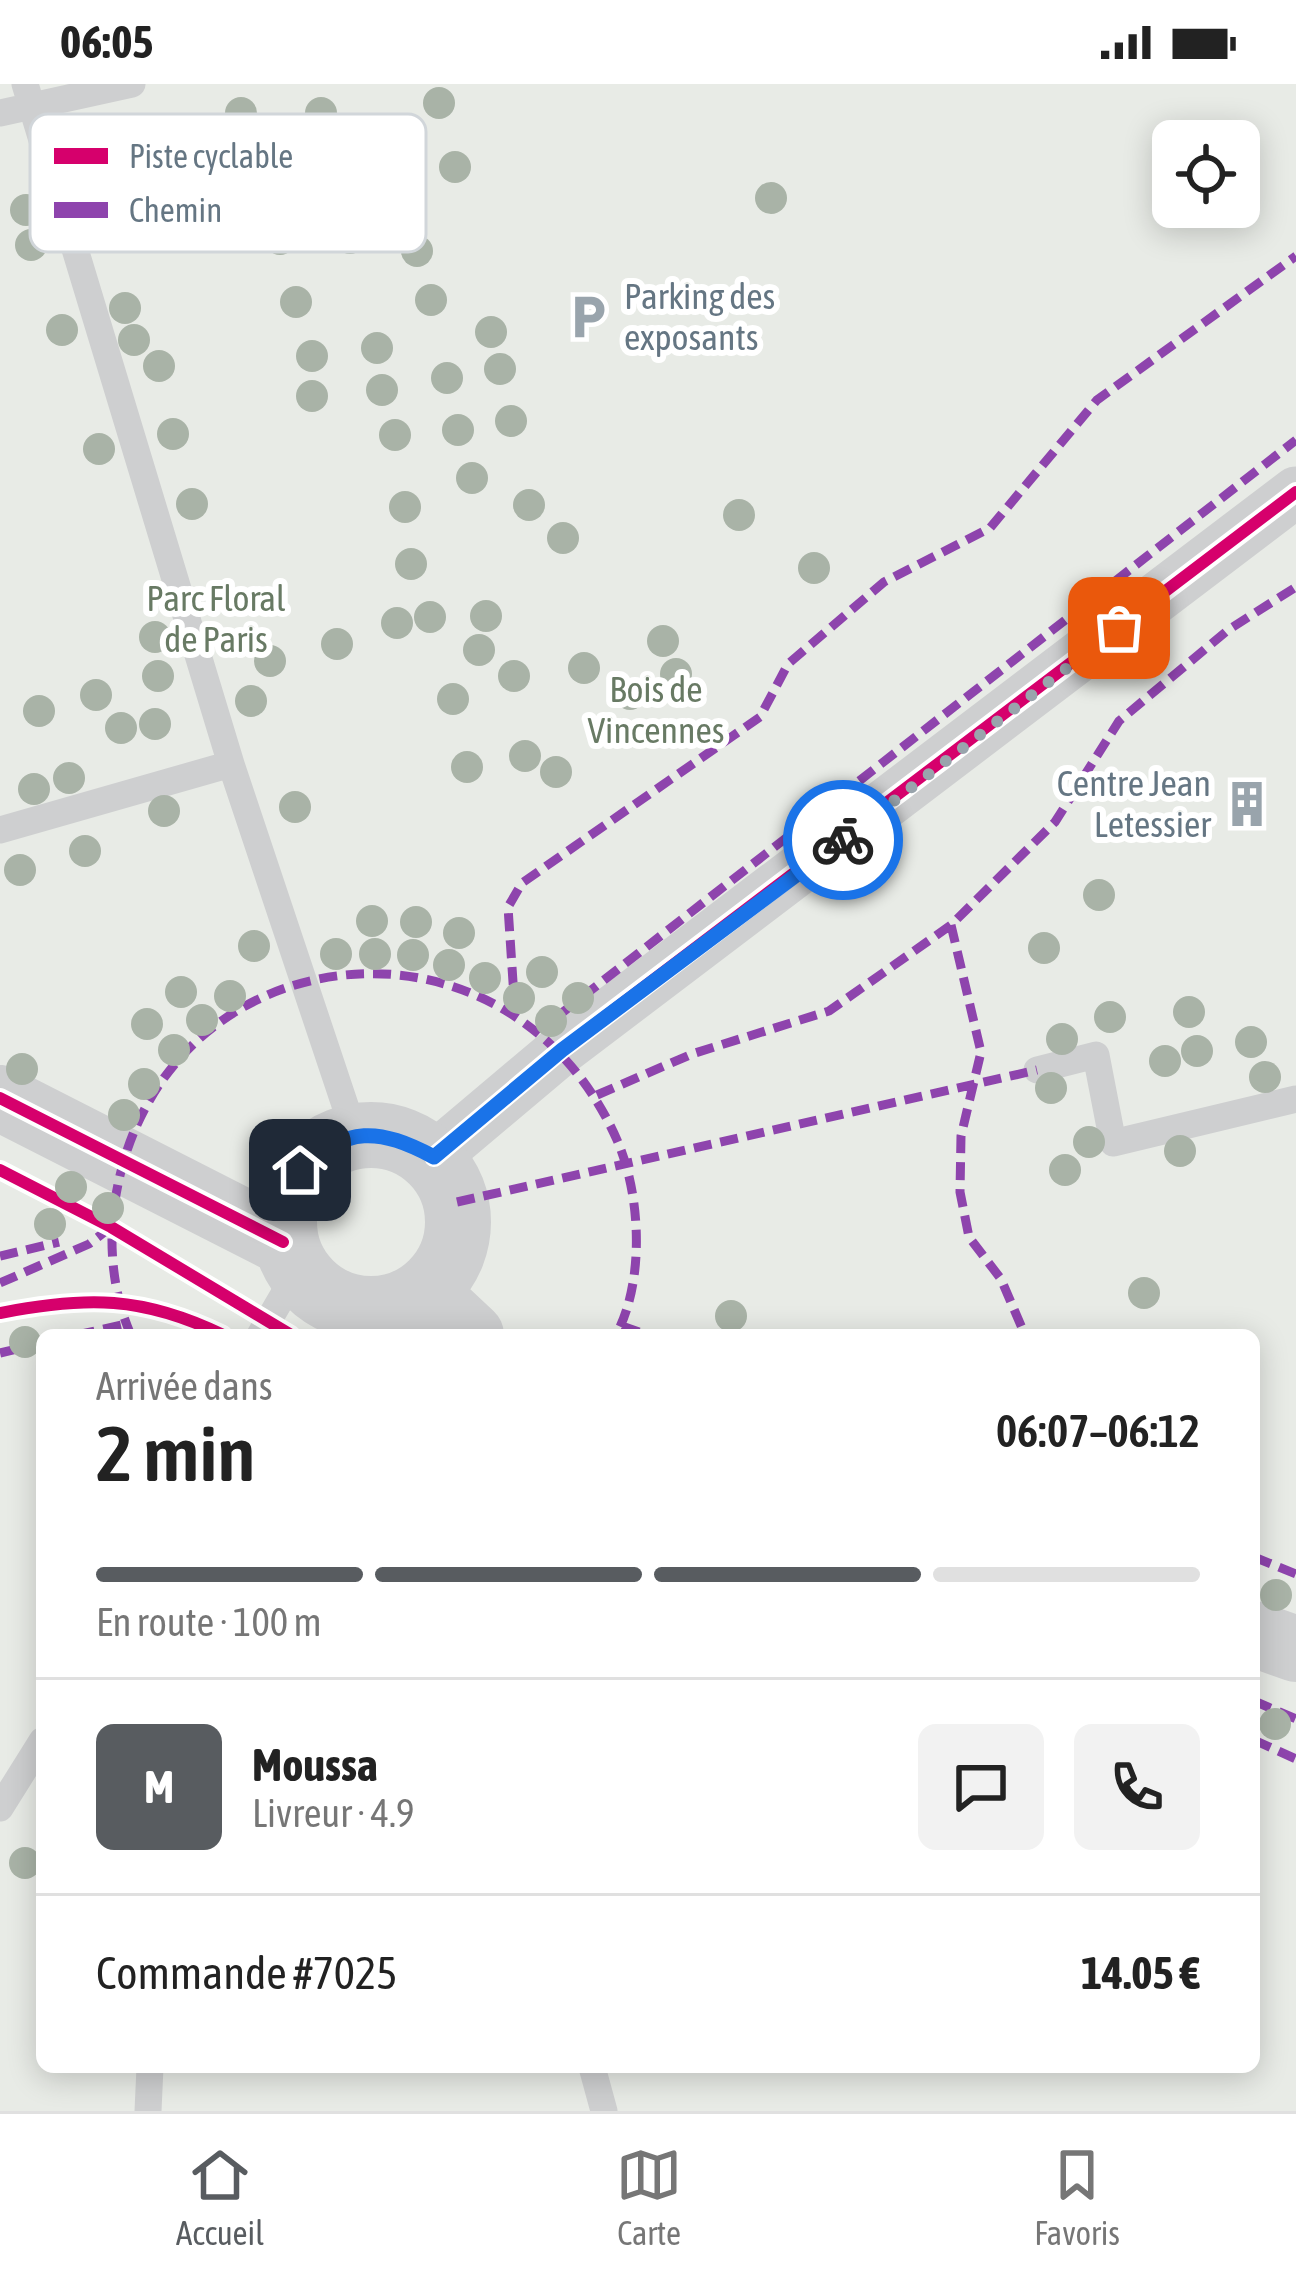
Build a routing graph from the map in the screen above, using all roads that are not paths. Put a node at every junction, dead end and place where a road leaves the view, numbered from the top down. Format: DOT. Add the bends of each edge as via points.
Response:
graph roads {
  1 [pos="132,84"];
  2 [pos="28,95"];
  3 [pos="0,113"];
  4 [pos="76,252"];
  5 [pos="1296,492"];
  6 [pos="231,764"];
  7 [pos="0,830"];
  8 [pos="1037,1070"];
  9 [pos="0,1098"];
  10 [pos="1296,1099"];
  11 [pos="355,1135"];
  12 [pos="434,1157"];
  13 [pos="291,1256"];
  14 [pos="448,1314"];
  15 [pos="262,1329"];
  16 [pos="1260,1636"];
  17 [pos="1296,1649"];
  18 [pos="36,1751"];
  19 [pos="0,1808"];
  20 [pos="150,2073"];
  21 [pos="594,2073"];
  22 [pos="148,2111"];
  23 [pos="604,2111"];
  1 -- 2 [label="lane"];
  2 -- 3 [label="lane"];
  4 -- 6 [label="lane"];
  5 -- 12 [label="street" via="562,1050"];
  6 -- 7 [label="lane"];
  6 -- 11 [label="lane"];
  8 -- 10 [label="lane" via="1096,1055 1113,1143"];
  9 -- 13 [label="street"];
  11 -- 12 [label="street" via="398,1138"];
  11 -- 13 [label="street" via="323,1148 300,1170 287,1198"];
  12 -- 14 [label="street" via="454,1191"];
  13 -- 14 [label="street" via="324,1297 359,1309"];
  13 -- 15 [label="lane"];
  16 -- 17 [label="street"];
  18 -- 19 [label="lane"];
  20 -- 22 [label="lane"];
  21 -- 23 [label="lane"];
}
